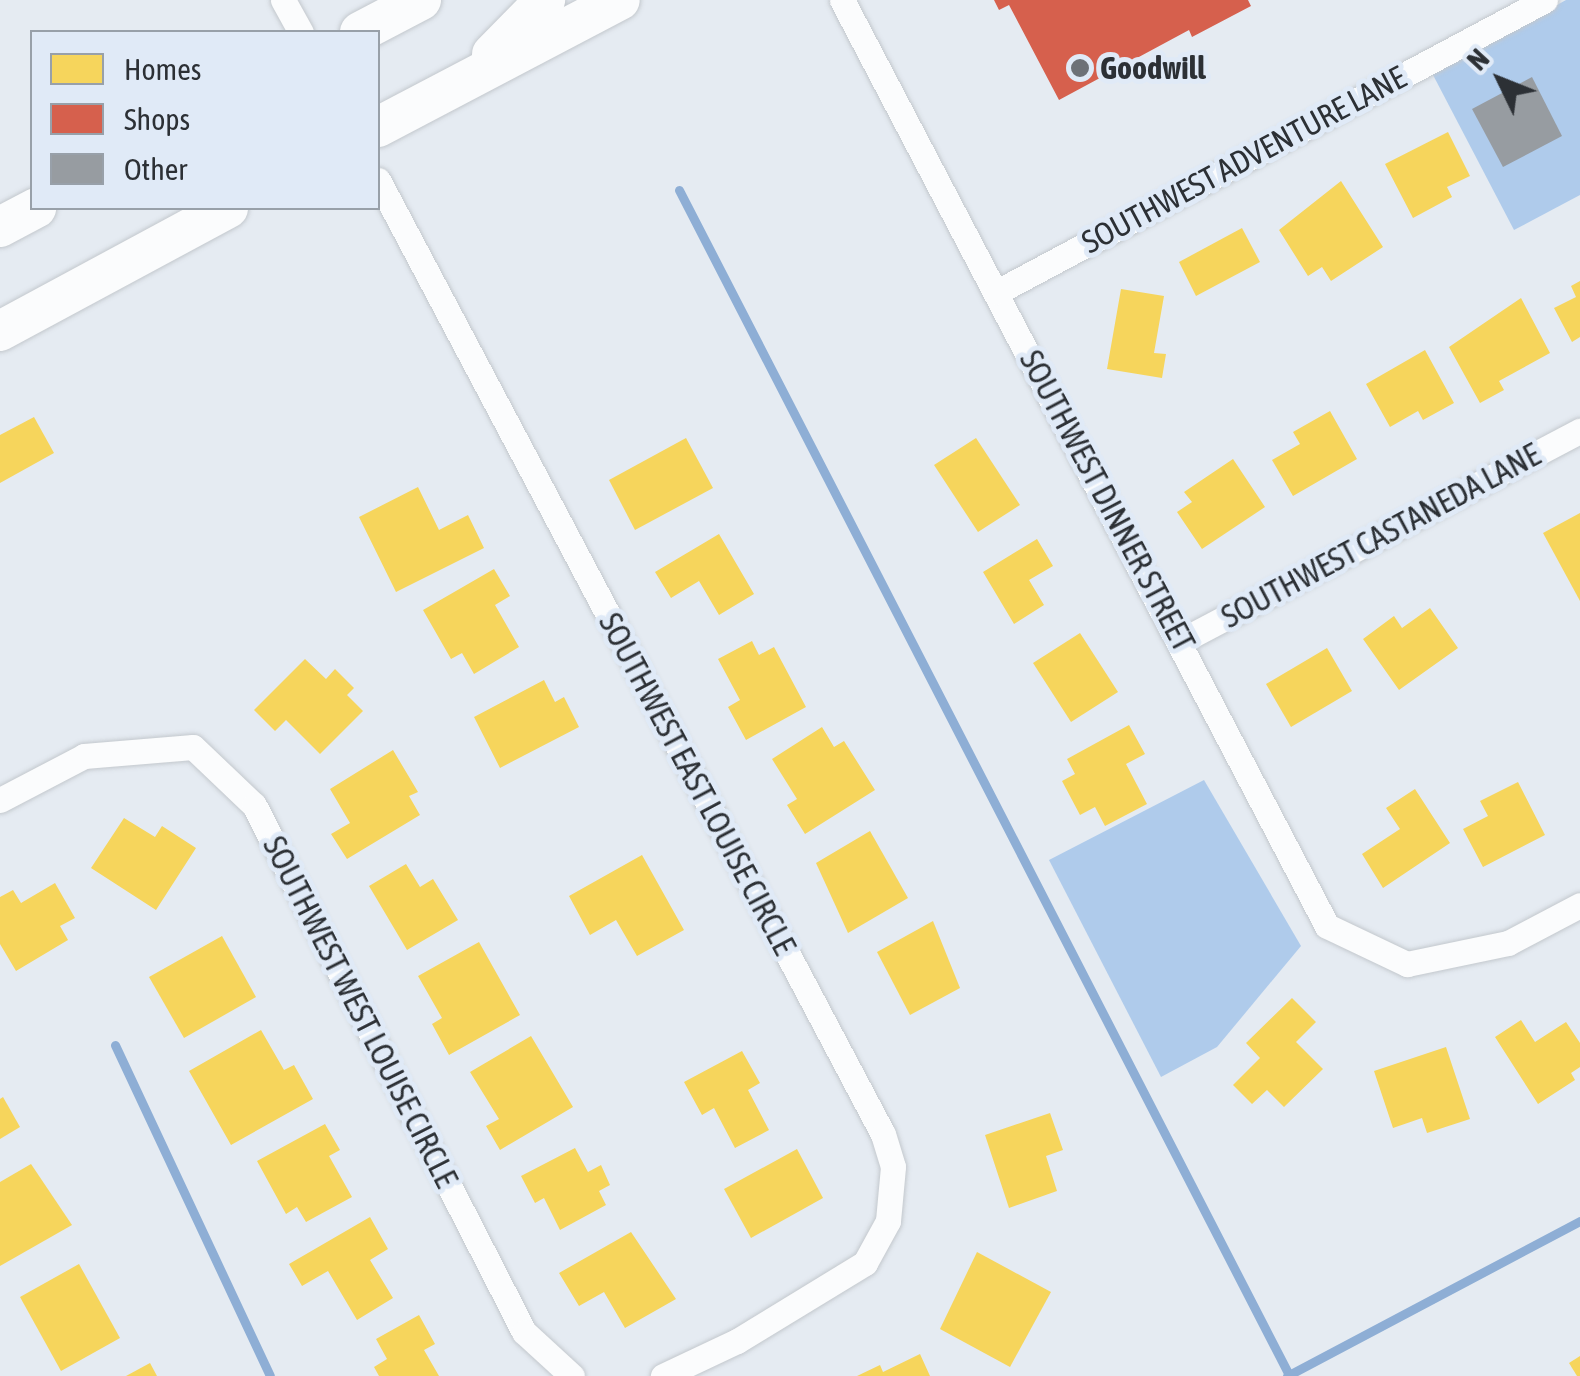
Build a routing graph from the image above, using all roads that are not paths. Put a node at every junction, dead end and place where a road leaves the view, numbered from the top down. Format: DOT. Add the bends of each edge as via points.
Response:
graph roads {
  1 [pos="283,0"];
  2 [pos="421,0"];
  3 [pos="545,0"];
  4 [pos="620,0"];
  5 [pos="842,0"];
  6 [pos="1544,0"];
  7 [pos="300,30"];
  8 [pos="364,30"];
  9 [pos="468,78"];
  10 [pos="380,125"];
  11 [pos="380,184"];
  12 [pos="32,210"];
  13 [pos="224,210"];
  14 [pos="0,227"];
  15 [pos="997,292"];
  16 [pos="0,331"];
  17 [pos="1580,432"];
  18 [pos="1182,641"];
  19 [pos="0,800"];
  20 [pos="1580,905"];
  21 [pos="572,1376"];
  22 [pos="664,1376"];
  1 -- 7 [label="street"];
  2 -- 8 [label="main road"];
  3 -- 9 [label="main road"];
  4 -- 9 [label="main road"];
  5 -- 15 [label="street, SOUTHWEST DINNER STREET"];
  6 -- 15 [label="street, SOUTHWEST ADVENTURE LANE"];
  9 -- 10 [label="main road"];
  11 -- 22 [label="street, SOUTHWEST EAST LOUISE CIRCLE" via="883,1134 894,1192 872,1254 844,1279"];
  12 -- 14 [label="main road"];
  13 -- 16 [label="main road"];
  15 -- 18 [label="street, SOUTHWEST DINNER STREET"];
  17 -- 18 [label="street, SOUTHWEST CASTANEDA LANE"];
  18 -- 20 [label="street, SOUTHWEST DINNER STREET" via="1327,926 1407,964 1508,943"];
  19 -- 21 [label="street, SOUTHWEST WEST LOUISE CIRCLE" via="84,756 192,747 254,805 524,1332"];
}
